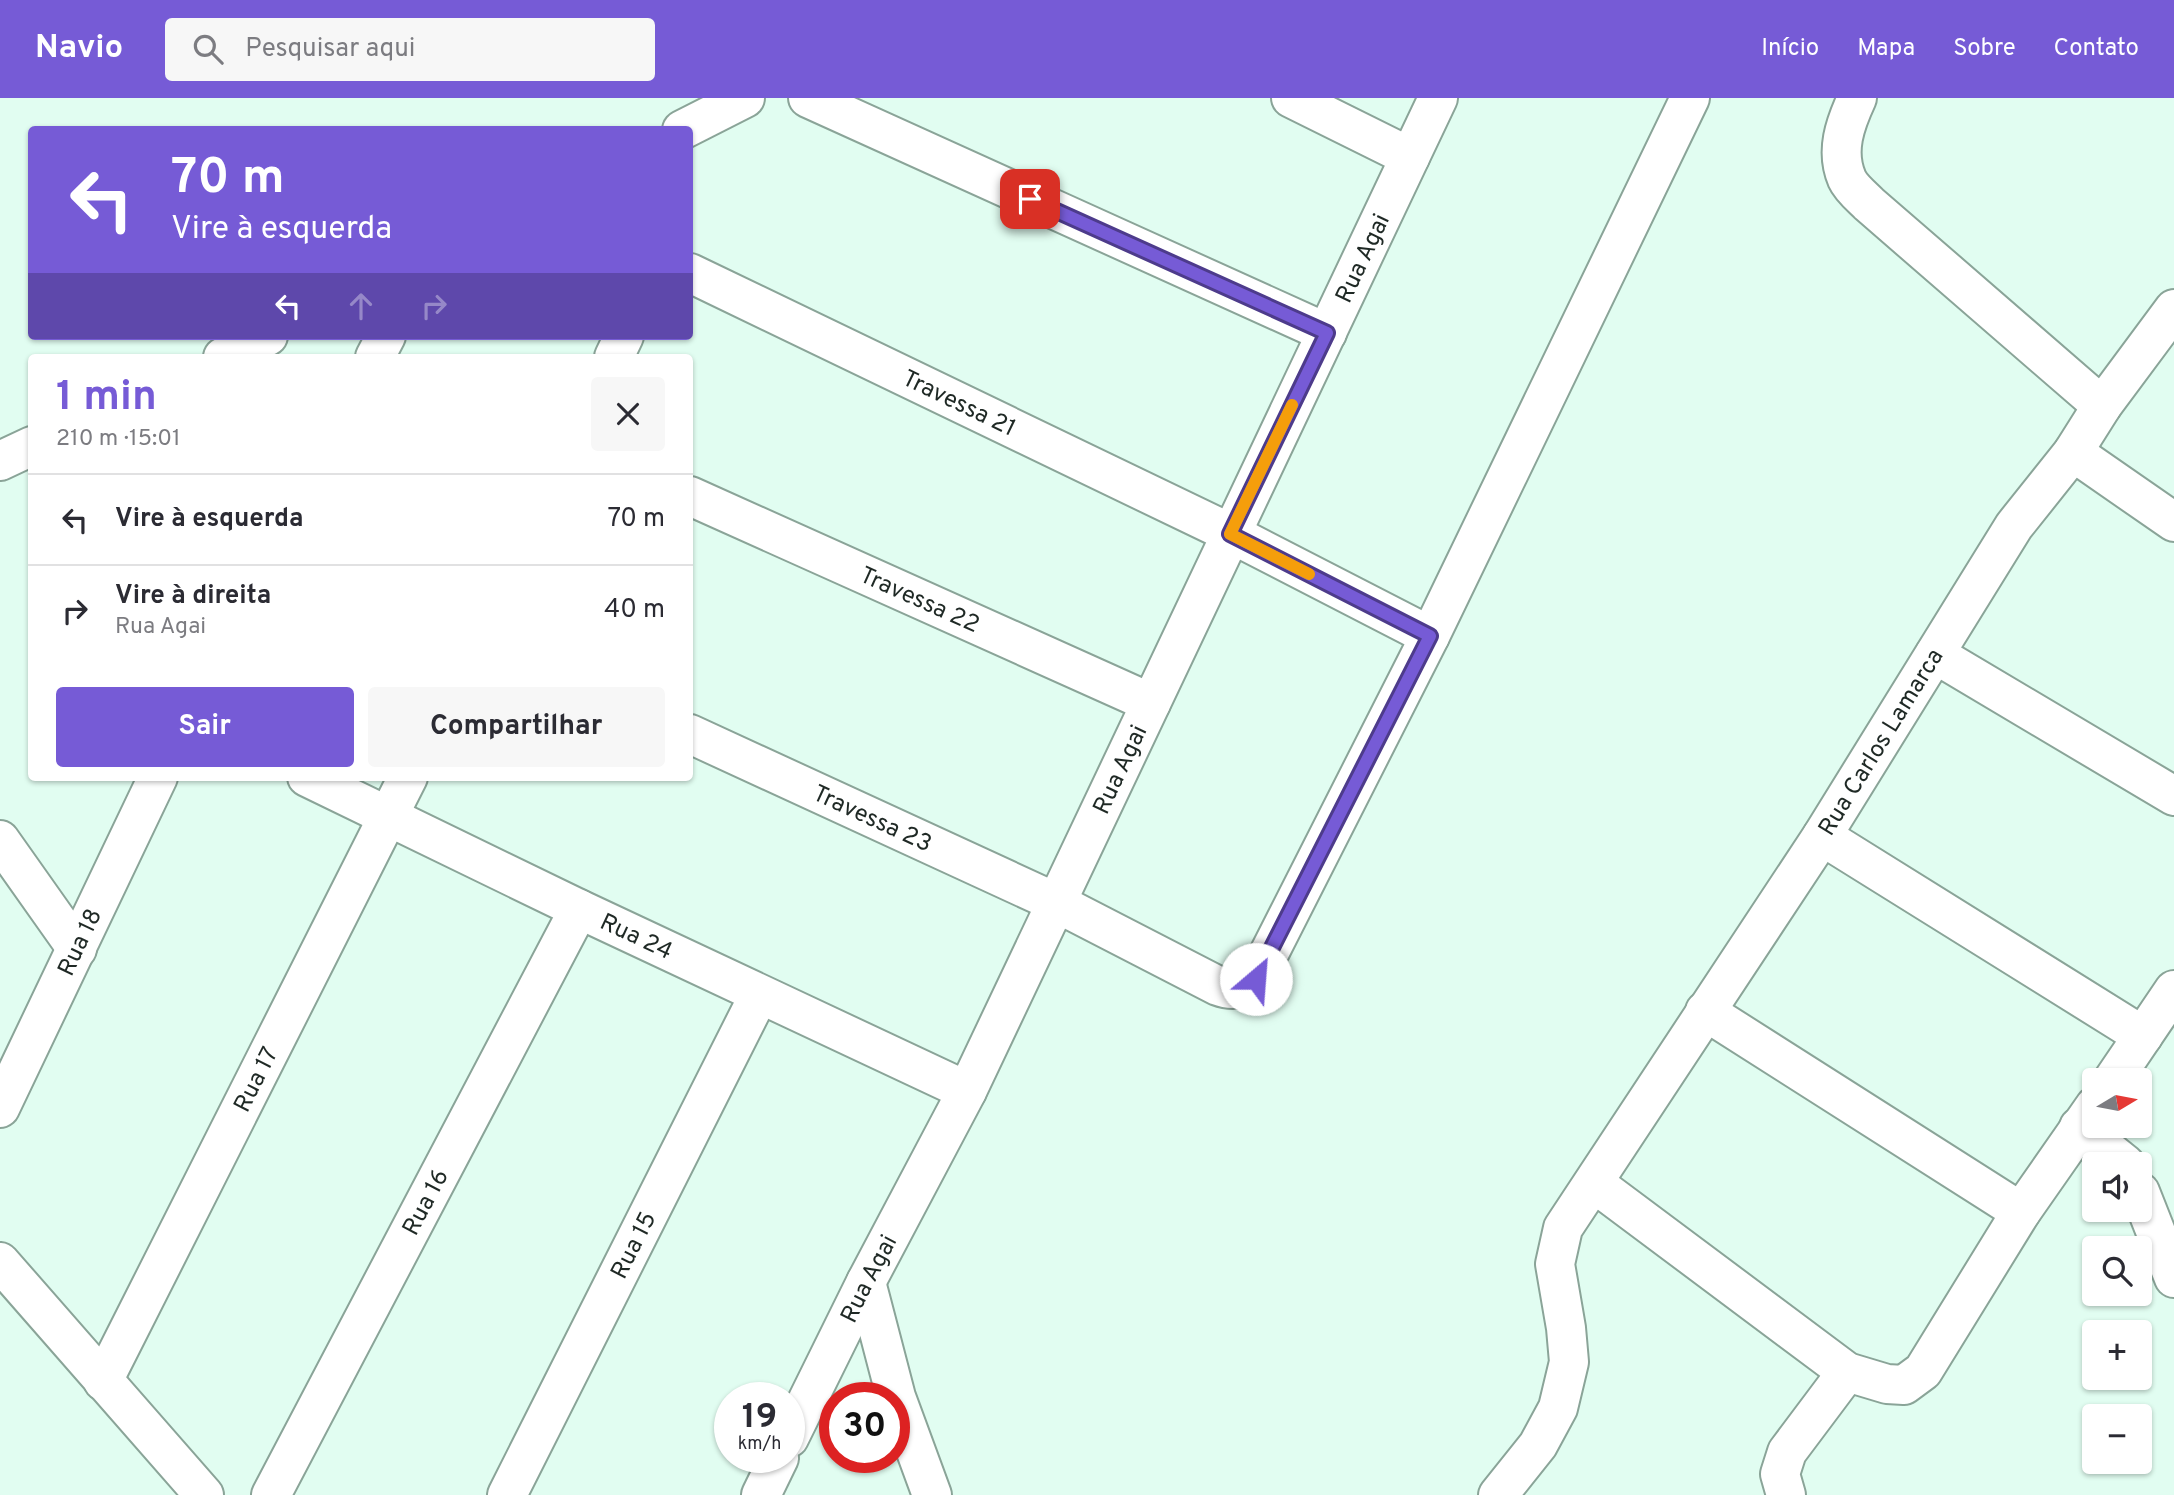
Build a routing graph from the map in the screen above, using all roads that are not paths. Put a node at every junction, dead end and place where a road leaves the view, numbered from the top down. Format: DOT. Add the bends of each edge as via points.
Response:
graph roads {
  1 [pos="745,98"];
  2 [pos="808,98"];
  3 [pos="1291,98"];
  4 [pos="1438,98"];
  5 [pos="1690,98"];
  6 [pos="1857,98"];
  7 [pos="690,126"];
  8 [pos="1410,158"];
  9 [pos="693,274"];
  10 [pos="2174,309"];
  11 [pos="1327,333"];
  12 [pos="259,340"];
  13 [pos="229,354"];
  14 [pos="2102,406"];
  15 [pos="28,448"];
  16 [pos="2073,452"];
  17 [pos="0,461"];
  18 [pos="693,497"];
  19 [pos="2174,522"];
  20 [pos="1230,534"];
  21 [pos="1430,636"];
  22 [pos="1935,654"];
  23 [pos="1151,703"];
  24 [pos="693,734"];
  25 [pos="156,781"];
  26 [pos="315,781"];
  27 [pos="406,781"];
  28 [pos="2174,796"];
  29 [pos="388,817"];
  30 [pos="1822,836"];
  31 [pos="0,840"];
  32 [pos="1055,902"];
  33 [pos="579,909"];
  34 [pos="77,949"];
  35 [pos="2174,990"];
  36 [pos="759,995"];
  37 [pos="1705,1011"];
  38 [pos="2143,1036"];
  39 [pos="2121,1068"];
  40 [pos="967,1091"];
  41 [pos="0,1108"];
  42 [pos="2082,1123"];
  43 [pos="2104,1138"];
  44 [pos="2116,1152"];
  45 [pos="1594,1183"];
  46 [pos="2152,1210"];
  47 [pos="2021,1212"];
  48 [pos="2166,1230"];
  49 [pos="0,1262"];
  50 [pos="2174,1278"];
  51 [pos="866,1282"];
  52 [pos="1847,1373"];
  53 [pos="103,1381"];
  54 [pos="805,1405"];
  55 [pos="772,1473"];
  56 [pos="204,1495"];
  57 [pos="271,1495"];
  58 [pos="507,1495"];
  59 [pos="761,1495"];
  60 [pos="932,1495"];
  61 [pos="1499,1495"];
  62 [pos="1786,1495"];
  1 -- 7 [label="street"];
  2 -- 11 [label="street"];
  3 -- 8 [label="street"];
  4 -- 8 [label="street, Rua Agai"];
  5 -- 21 [label="street, Travessa 23"];
  6 -- 14 [label="street" via="1844,126 1841,156 1848,181"];
  8 -- 11 [label="street, Rua Agai"];
  9 -- 20 [label="street, Travessa 21"];
  10 -- 14 [label="street, Rua Carlos Lamarca"];
  11 -- 20 [label="street, Rua Agai"];
  12 -- 13 [label="street"];
  14 -- 16 [label="street, Rua Carlos Lamarca"];
  15 -- 17 [label="street"];
  16 -- 19 [label="street"];
  16 -- 22 [label="street, Rua Carlos Lamarca" via="2014,527"];
  18 -- 23 [label="street, Travessa 22"];
  20 -- 21 [label="street, Travessa 21"];
  20 -- 23 [label="street, Rua Agai"];
  21 -- 32 [label="street, Travessa 23" via="1256,979 1243,988 1218,986"];
  22 -- 28 [label="street"];
  22 -- 30 [label="street, Rua Carlos Lamarca"];
  23 -- 32 [label="street, Rua Agai"];
  24 -- 32 [label="street, Travessa 23"];
  25 -- 34 [label="street, Rua 18"];
  26 -- 29 [label="street, Rua 24"];
  27 -- 29 [label="street, Rua 17"];
  29 -- 33 [label="street, Rua 24"];
  29 -- 53 [label="street, Rua 17"];
  30 -- 37 [label="street, Rua Carlos Lamarca"];
  30 -- 38 [label="street"];
  31 -- 34 [label="street"];
  32 -- 40 [label="street, Rua Agai"];
  33 -- 36 [label="street, Rua 24"];
  33 -- 57 [label="street, Rua 16"];
  34 -- 41 [label="street, Rua 18"];
  35 -- 38 [label="street"];
  36 -- 40 [label="street, Rua 24"];
  36 -- 58 [label="street, Rua 15"];
  37 -- 45 [label="street, Rua Carlos Lamarca"];
  37 -- 47 [label="street"];
  38 -- 39 [label="street"];
  40 -- 51 [label="street, Rua Agai"];
  42 -- 47 [label="street"];
  43 -- 44 [label="street"];
  45 -- 52 [label="street"];
  45 -- 61 [label="street, Rua Carlos Lamarca" via="1563,1228 1555,1264 1569,1362 1558,1408 1538,1445"];
  46 -- 48 [label="street"];
  47 -- 52 [label="street" via="1923,1371 1904,1385"];
  48 -- 50 [label="street"];
  49 -- 53 [label="street"];
  51 -- 54 [label="street, Rua Agai"];
  51 -- 60 [label="street" via="896,1396"];
  52 -- 62 [label="street" via="1787,1452 1780,1474"];
  53 -- 56 [label="street"];
  55 -- 59 [label="street"];
}
